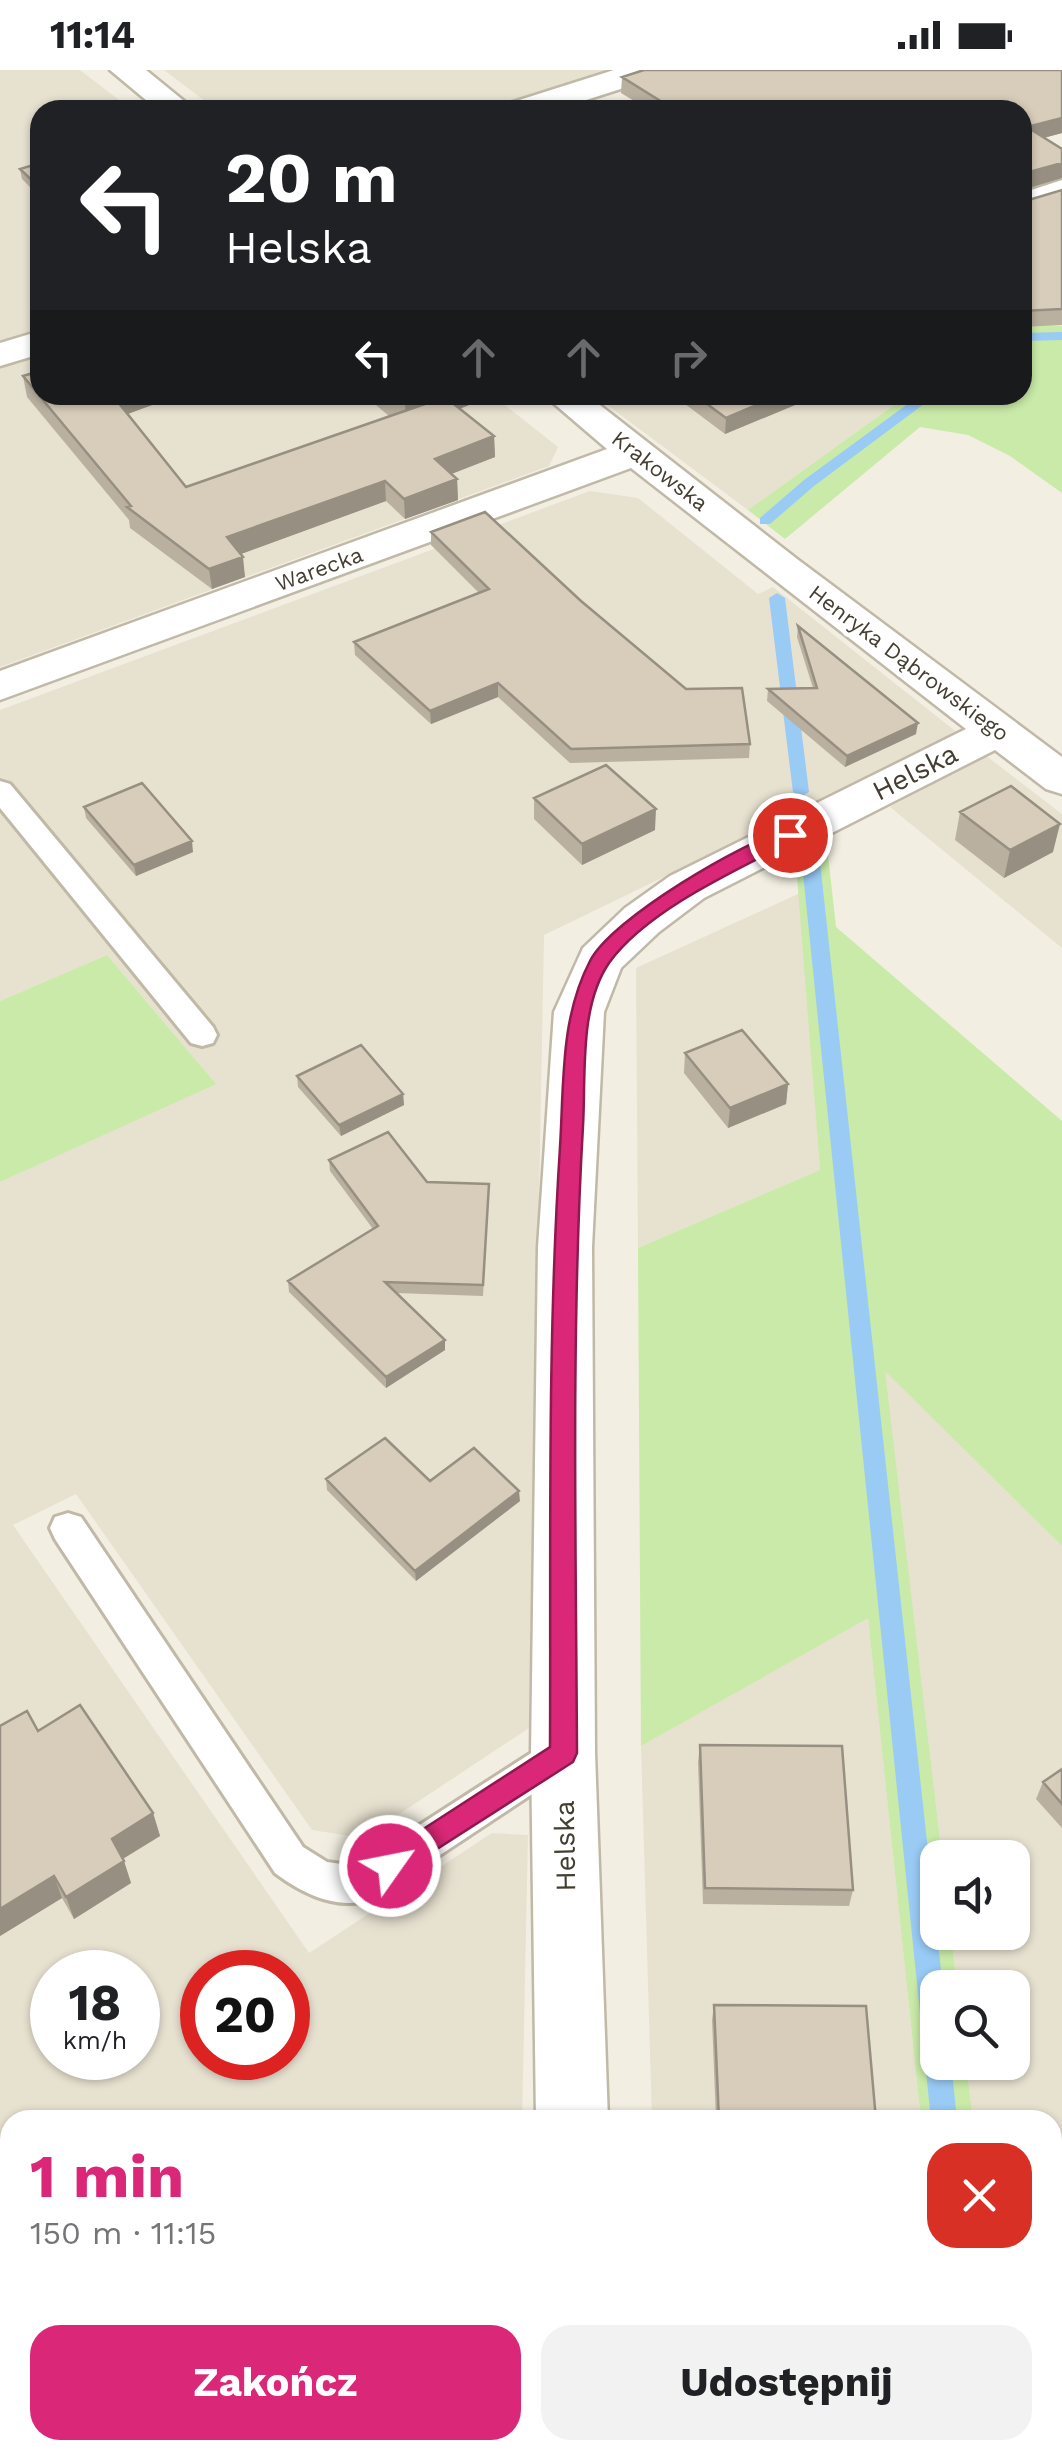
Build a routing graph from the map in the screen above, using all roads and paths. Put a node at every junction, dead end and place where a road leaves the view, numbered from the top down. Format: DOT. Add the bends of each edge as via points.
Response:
graph roads {
  1 [pos="126,70"];
  2 [pos="647,70"];
  3 [pos="166,100"];
  4 [pos="553,100"];
  5 [pos="1062,190"];
  6 [pos="1032,200"];
  7 [pos="30,345"];
  8 [pos="0,355"];
  9 [pos="576,405"];
  10 [pos="637,452"];
  11 [pos="756,547"];
  12 [pos="0,686"];
  13 [pos="999,730"];
  14 [pos="1062,779"];
  15 [pos="0,790"];
  16 [pos="202,1035"];
  17 [pos="68,1528"];
  18 [pos="563,1753"];
  19 [pos="572,2110"];
  1 -- 3 [label="street"];
  2 -- 4 [label="street"];
  5 -- 6 [label="street"];
  7 -- 8 [label="street"];
  9 -- 10 [label="street, Krakowska"];
  10 -- 11 [label="street, Krakowska"];
  10 -- 12 [label="street, Warecka"];
  11 -- 13 [label="street, Henryka Dąbrowskiego"];
  13 -- 14 [label="street, Henryka Dąbrowskiego"];
  13 -- 18 [label="street, Helska" via="686,887 600,960 580,1012 565,1247"];
  15 -- 16 [label="lane"];
  17 -- 18 [label="lane" via="289,1860 314,1878 360,1885"];
  18 -- 19 [label="street, Helska"];
}
